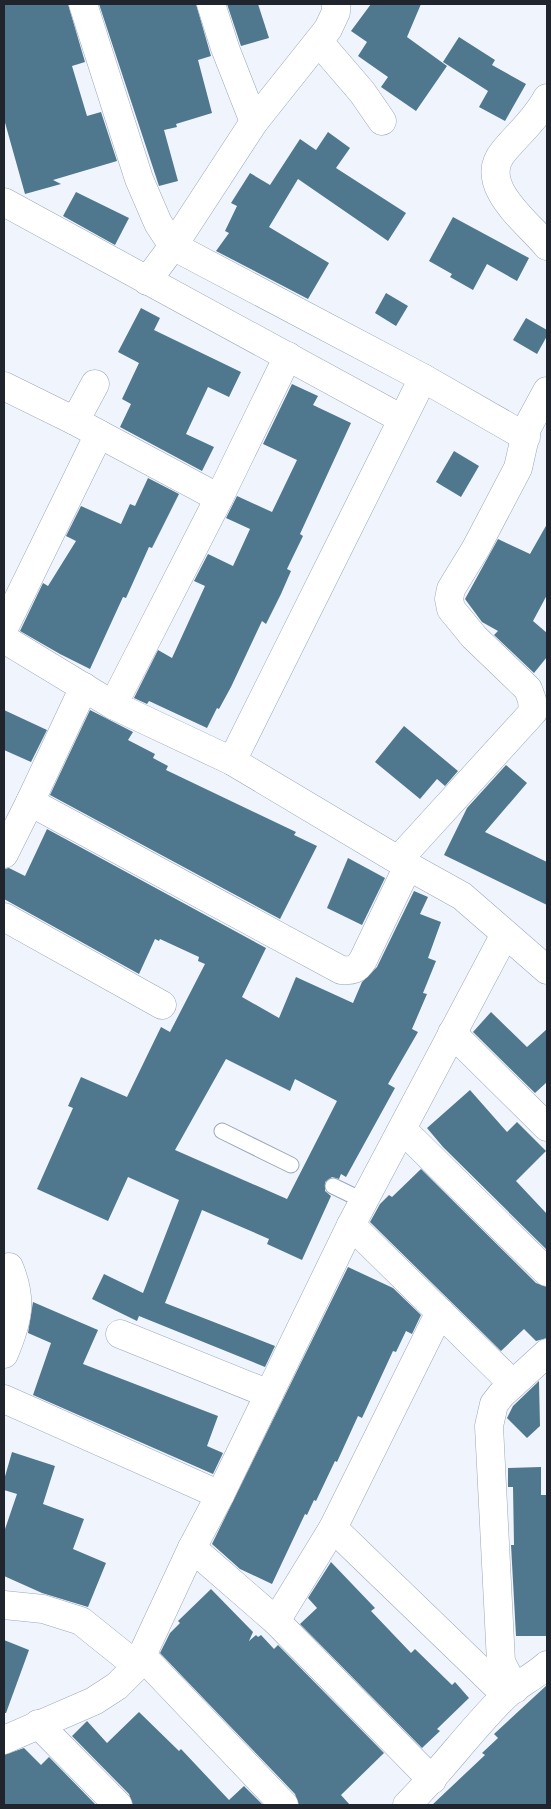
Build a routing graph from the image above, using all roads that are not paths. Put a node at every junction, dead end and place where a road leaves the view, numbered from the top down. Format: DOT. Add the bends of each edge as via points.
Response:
graph roads {
  1 [pos="84,4"];
  2 [pos="210,4"];
  3 [pos="336,4"];
  4 [pos="318,42"];
  5 [pos="547,98"];
  6 [pos="254,122"];
  7 [pos="382,122"];
  8 [pos="4,202"];
  9 [pos="173,246"];
  10 [pos="547,246"];
  11 [pos="147,281"];
  12 [pos="288,356"];
  13 [pos="423,378"];
  14 [pos="95,384"];
  15 [pos="4,386"];
  16 [pos="547,391"];
  17 [pos="402,419"];
  18 [pos="87,427"];
  19 [pos="526,437"];
  20 [pos="220,498"];
  21 [pos="4,628"];
  22 [pos="4,639"];
  23 [pos="84,687"];
  24 [pos="113,705"];
  25 [pos="540,716"];
  26 [pos="232,761"];
  27 [pos="30,802"];
  28 [pos="4,854"];
  29 [pos="403,862"];
  30 [pos="4,917"];
  31 [pos="505,934"];
  32 [pos="547,970"];
  33 [pos="162,1005"];
  34 [pos="452,1033"];
  35 [pos="547,1127"];
  36 [pos="403,1130"];
  37 [pos="222,1131"];
  38 [pos="291,1165"];
  39 [pos="333,1186"];
  40 [pos="366,1202"];
  41 [pos="351,1225"];
  42 [pos="9,1267"];
  43 [pos="547,1272"];
  44 [pos="440,1312"];
  45 [pos="120,1334"];
  46 [pos="547,1353"];
  47 [pos="4,1354"];
  48 [pos="513,1384"];
  49 [pos="269,1394"];
  50 [pos="4,1399"];
  51 [pos="220,1495"];
  52 [pos="333,1528"];
  53 [pos="192,1548"];
  54 [pos="4,1606"];
  55 [pos="276,1621"];
  56 [pos="140,1661"];
  57 [pos="547,1665"];
  58 [pos="511,1692"];
  59 [pos="38,1724"];
  60 [pos="4,1740"];
  61 [pos="432,1780"];
  62 [pos="118,1805"];
  63 [pos="284,1805"];
  64 [pos="407,1805"];
  1 -- 9 [label="street" via="139,179 158,223"];
  2 -- 6 [label="street"];
  3 -- 4 [label="street" via="334,20"];
  4 -- 6 [label="street"];
  4 -- 7 [label="street" via="362,92"];
  5 -- 10 [label="street" via="536,116 502,152 497,169 498,184 505,200"];
  6 -- 9 [label="street"];
  8 -- 11 [label="street"];
  9 -- 11 [label="street"];
  9 -- 13 [label="street"];
  11 -- 12 [label="street"];
  12 -- 17 [label="street"];
  12 -- 20 [label="street"];
  13 -- 17 [label="street"];
  13 -- 19 [label="street"];
  14 -- 18 [label="street"];
  15 -- 18 [label="street"];
  16 -- 19 [label="street" via="529,424"];
  17 -- 26 [label="street"];
  18 -- 20 [label="street"];
  18 -- 21 [label="street"];
  19 -- 25 [label="street" via="518,468 451,589 449,599 451,609 474,637 528,689"];
  20 -- 24 [label="street"];
  22 -- 23 [label="street"];
  23 -- 24 [label="street"];
  23 -- 27 [label="street"];
  24 -- 26 [label="street"];
  25 -- 29 [label="street"];
  26 -- 29 [label="street"];
  27 -- 28 [label="street"];
  27 -- 29 [label="street" via="341,970 358,968 363,960"];
  29 -- 31 [label="street" via="462,896"];
  30 -- 33 [label="street"];
  31 -- 32 [label="street"];
  31 -- 34 [label="street"];
  34 -- 35 [label="street"];
  34 -- 36 [label="street"];
  36 -- 40 [label="street"];
  36 -- 43 [label="street"];
  37 -- 38 [label="lane"];
  39 -- 40 [label="lane"];
  40 -- 41 [label="street"];
  41 -- 44 [label="street"];
  41 -- 49 [label="street"];
  42 -- 47 [label="street" via="19,1298"];
  44 -- 48 [label="street"];
  44 -- 52 [label="street"];
  45 -- 49 [label="street"];
  46 -- 48 [label="street"];
  48 -- 58 [label="street" via="494,1404 489,1426 502,1662"];
  49 -- 51 [label="street"];
  50 -- 51 [label="street"];
  51 -- 53 [label="street"];
  52 -- 55 [label="street"];
  52 -- 58 [label="street"];
  53 -- 55 [label="street"];
  53 -- 56 [label="street"];
  54 -- 56 [label="street" via="43,1609 81,1621"];
  55 -- 61 [label="street"];
  56 -- 59 [label="street" via="117,1686 94,1702"];
  56 -- 63 [label="street"];
  57 -- 58 [label="street"];
  58 -- 61 [label="street"];
  59 -- 60 [label="street"];
  59 -- 62 [label="street"];
  61 -- 64 [label="street"];
}
